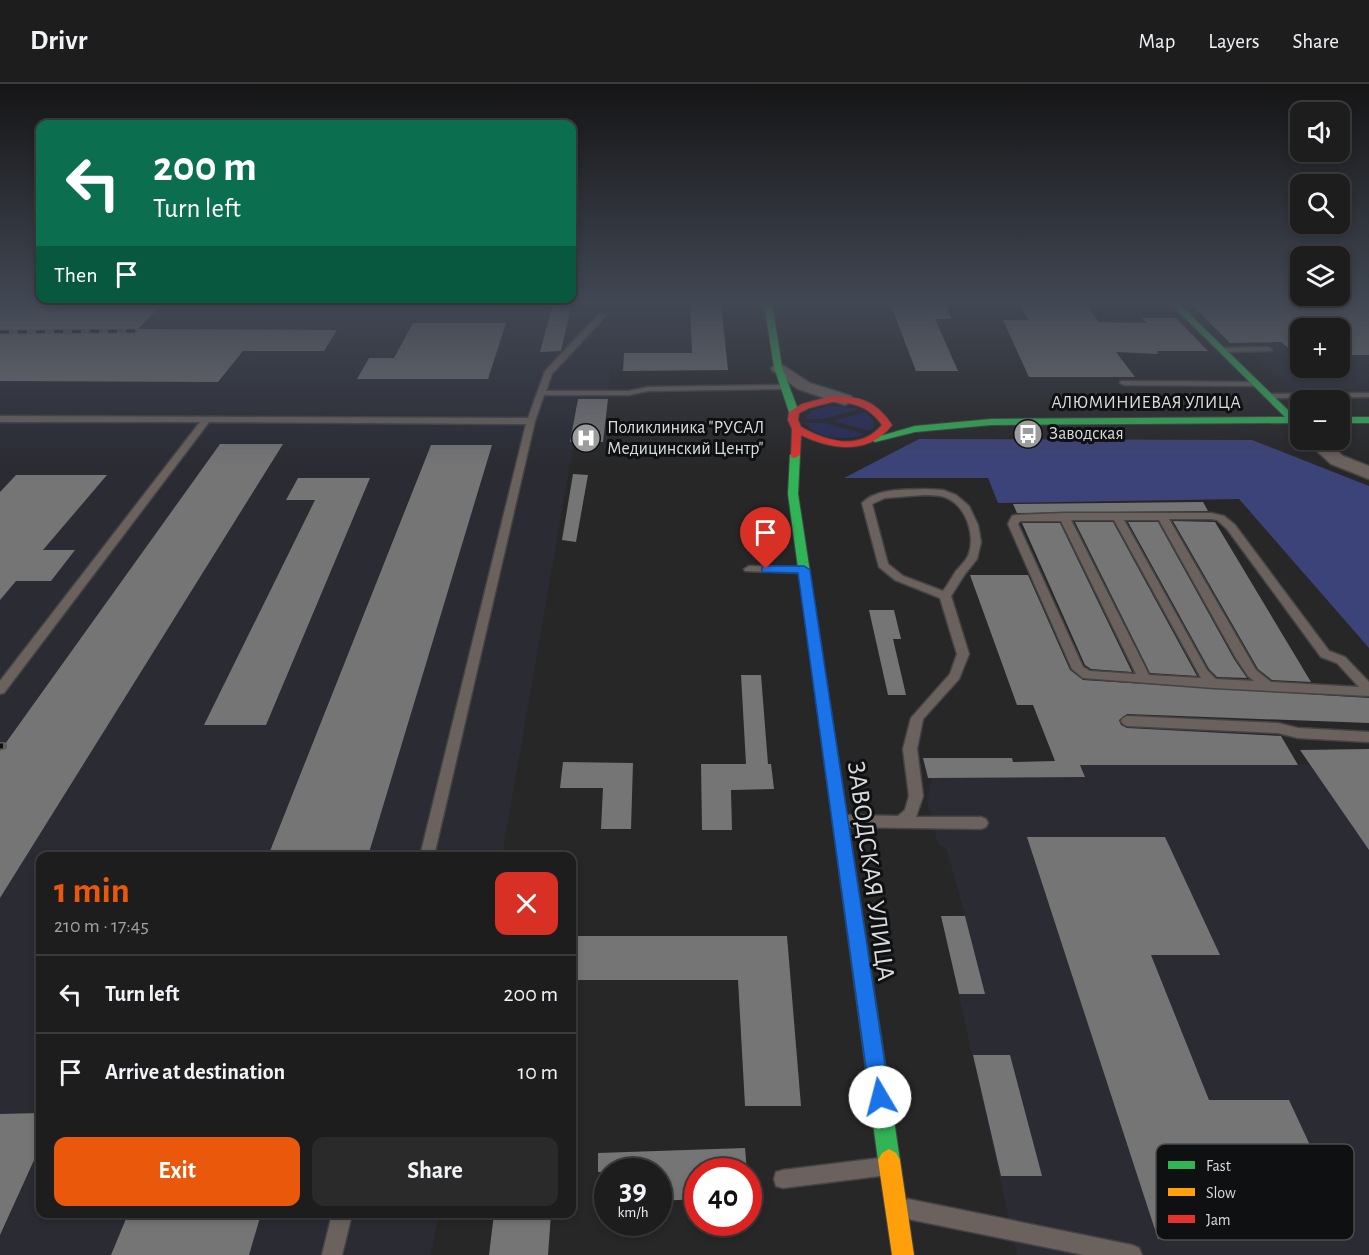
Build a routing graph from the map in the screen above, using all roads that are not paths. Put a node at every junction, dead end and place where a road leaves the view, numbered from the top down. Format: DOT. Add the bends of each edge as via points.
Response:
graph roads {
  1 [pos="563,358"];
  2 [pos="777,358"];
  3 [pos="1230,358"];
  4 [pos="779,368"];
  5 [pos="1124,383"];
  6 [pos="1256,384"];
  7 [pos="785,387"];
  8 [pos="541,393"];
  9 [pos="1369,395"];
  10 [pos="1268,396"];
  11 [pos="845,400"];
  12 [pos="867,405"];
  13 [pos="891,410"];
  14 [pos="794,412"];
  15 [pos="918,415"];
  16 [pos="1290,415"];
  17 [pos="0,420"];
  18 [pos="206,420"];
  19 [pos="1350,420"];
  20 [pos="1369,420"];
  21 [pos="531,421"];
  22 [pos="991,422"];
  23 [pos="1290,422"];
  24 [pos="796,429"];
  25 [pos="871,440"];
  26 [pos="1326,450"];
  27 [pos="832,459"];
  28 [pos="810,472"];
  29 [pos="1369,473"];
  30 [pos="793,494"];
  31 [pos="1064,516"];
  32 [pos="1117,516"];
  33 [pos="1162,516"];
  34 [pos="748,569"];
  35 [pos="804,570"];
  36 [pos="945,596"];
  37 [pos="1145,679"];
  38 [pos="1214,684"];
  39 [pos="1269,687"];
  40 [pos="0,690"];
  41 [pos="1369,691"];
  42 [pos="1127,721"];
  43 [pos="1369,737"];
  44 [pos="840,821"];
  45 [pos="901,822"];
  46 [pos="981,823"];
  47 [pos="428,852"];
  48 [pos="890,1166"];
  49 [pos="783,1179"];
  50 [pos="895,1206"];
  51 [pos="341,1218"];
  52 [pos="332,1255"];
  53 [pos="903,1255"];
  54 [pos="1132,1255"];
  1 -- 8 [label="lane" via="548,373"];
  2 -- 4 [label="street"];
  3 -- 6 [label="street"];
  4 -- 7 [label="street, ЗАВОДСКАЯ УЛИЦА"];
  4 -- 11 [label="street" via="804,386"];
  5 -- 6 [label="lane"];
  6 -- 10 [label="street"];
  7 -- 8 [label="lane"];
  7 -- 14 [label="street, ЗАВОДСКАЯ УЛИЦА"];
  8 -- 21 [label="lane"];
  9 -- 10 [label="lane"];
  10 -- 16 [label="street"];
  11 -- 12 [label="street"];
  11 -- 14 [label="street" via="809,403"];
  12 -- 13 [label="street"];
  12 -- 25 [label="street" via="886,419 885,430"];
  14 -- 24 [label="street, ЗАВОДСКАЯ УЛИЦА"];
  15 -- 22 [label="street"];
  17 -- 18 [label="lane"];
  18 -- 21 [label="lane"];
  18 -- 40 [label="lane"];
  19 -- 20 [label="street"];
  21 -- 47 [label="lane"];
  22 -- 23 [label="street, АЛЮМИНИЕВАЯ УЛИЦА"];
  22 -- 25 [label="street" via="915,429"];
  24 -- 25 [label="street" via="824,442 849,444"];
  24 -- 30 [label="street, ЗАВОДСКАЯ УЛИЦА"];
  25 -- 27 [label="street"];
  26 -- 29 [label="street" via="1337,460"];
  28 -- 30 [label="street"];
  30 -- 35 [label="street, ЗАВОДСКАЯ УЛИЦА"];
  31 -- 32 [label="lane"];
  31 -- 37 [label="lane"];
  31 -- 37 [label="lane" via="1016,518 1013,524 1078,669 1088,675"];
  32 -- 33 [label="lane"];
  32 -- 38 [label="lane" via="1202,672"];
  33 -- 39 [label="lane" via="1242,658"];
  33 -- 41 [label="lane" via="1211,516 1231,527 1325,654 1341,660"];
  34 -- 35 [label="lane"];
  35 -- 44 [label="street, ЗАВОДСКАЯ УЛИЦА"];
  36 -- 36 [label="lane" via="899,578 883,565 869,517 867,503 873,497 939,493 952,496 964,507 975,528 975,549 972,561"];
  36 -- 45 [label="lane" via="963,654 955,676 917,718 910,749 916,796 911,813"];
  37 -- 38 [label="lane"];
  38 -- 39 [label="lane"];
  39 -- 41 [label="lane"];
  42 -- 43 [label="lane"];
  44 -- 45 [label="lane"];
  44 -- 48 [label="street, ЗАВОДСКАЯ УЛИЦА"];
  45 -- 46 [label="lane"];
  48 -- 49 [label="lane"];
  48 -- 50 [label="street, ЗАВОДСКАЯ УЛИЦА"];
  50 -- 53 [label="street, ЗАВОДСКАЯ УЛИЦА"];
  50 -- 54 [label="lane"];
  51 -- 52 [label="lane"];
}
